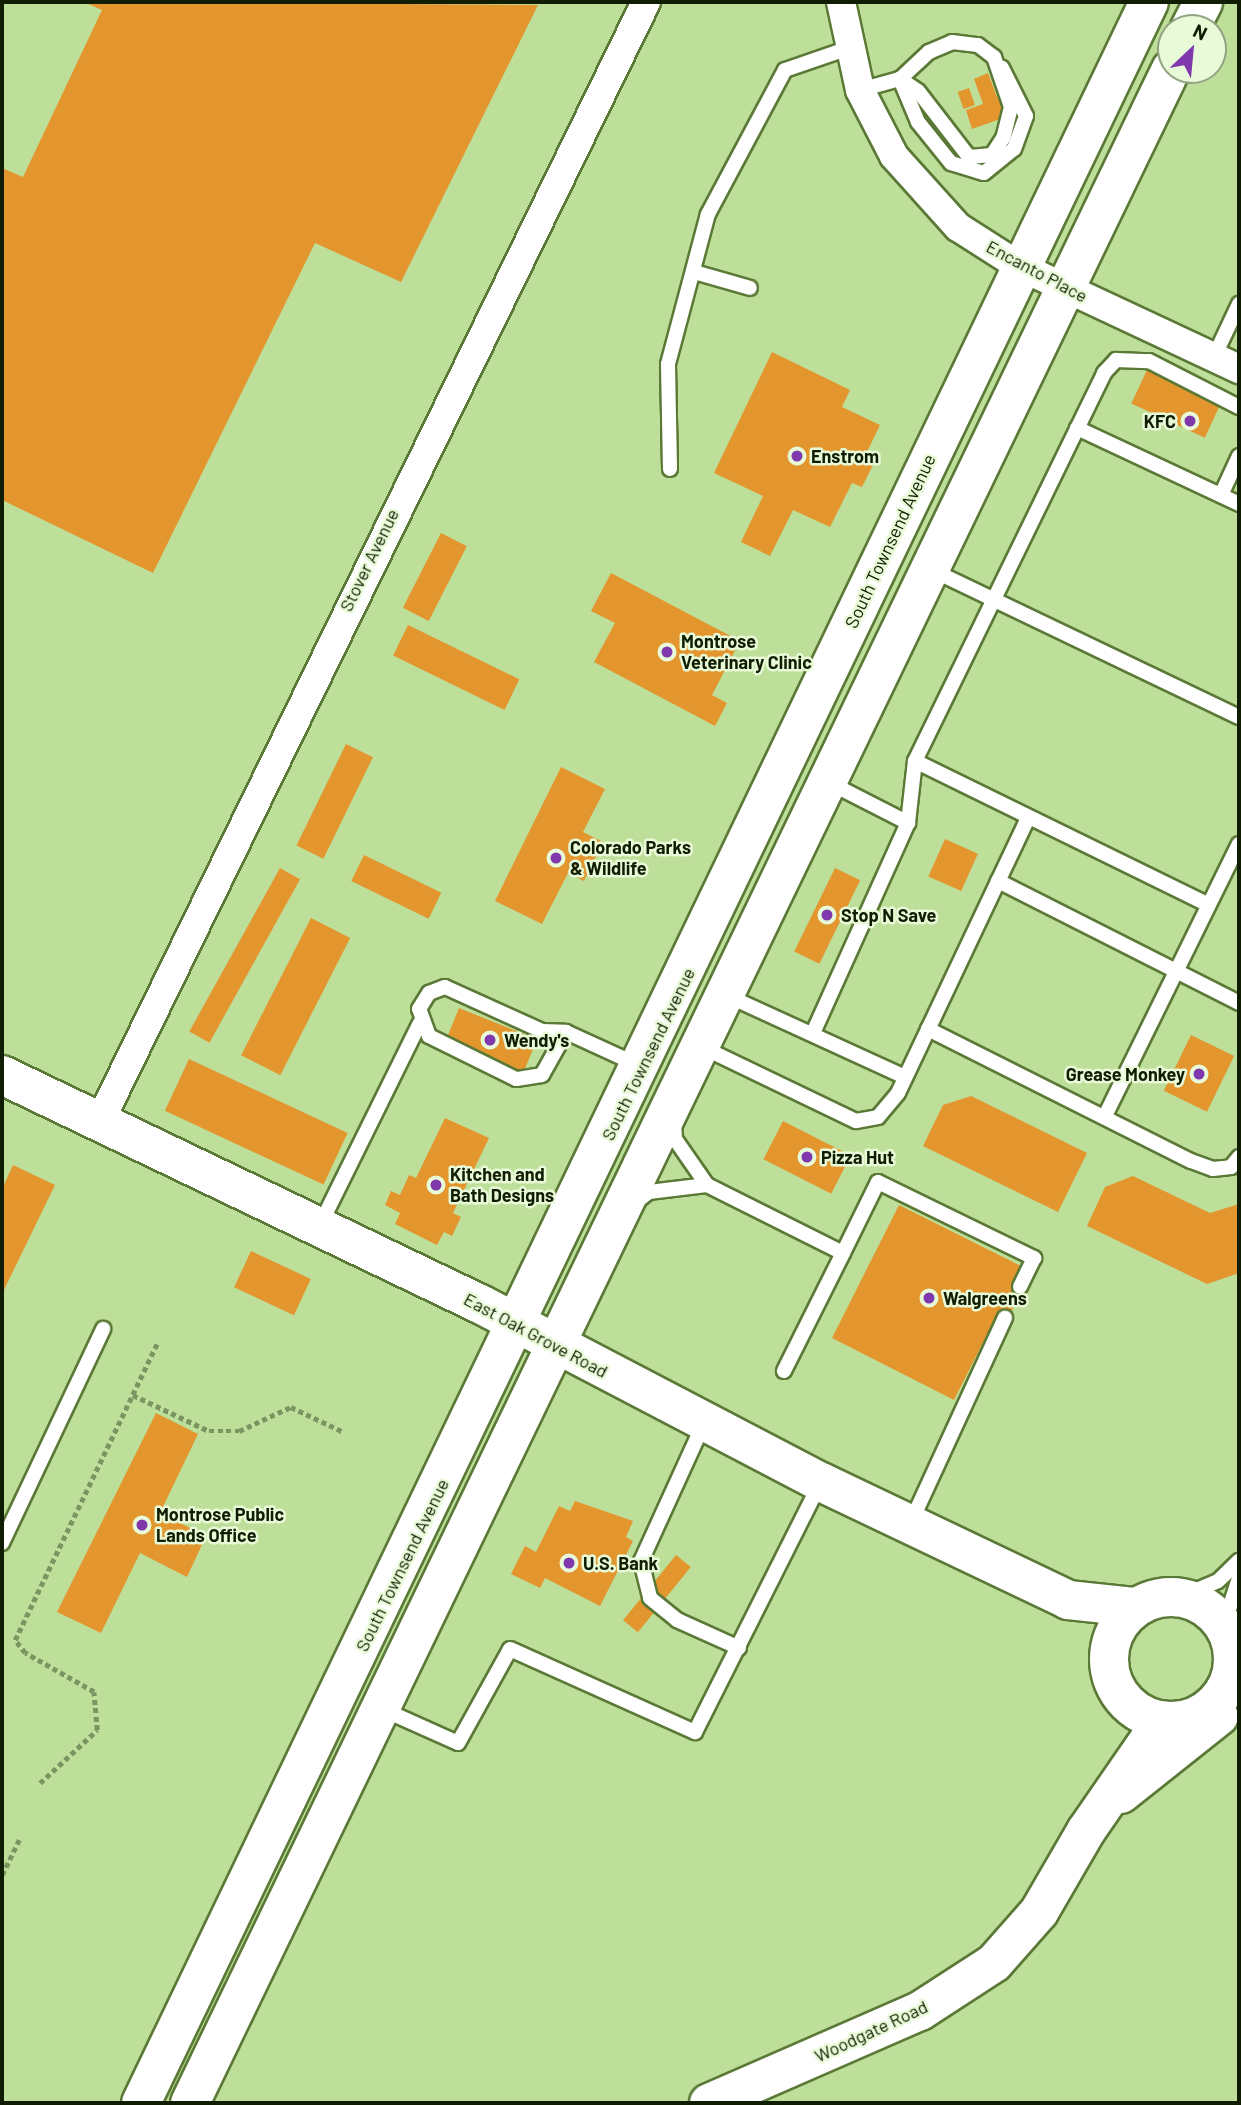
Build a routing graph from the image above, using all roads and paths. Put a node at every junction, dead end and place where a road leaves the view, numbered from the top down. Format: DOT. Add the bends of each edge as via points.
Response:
graph roads {
  1 [pos="646,2"];
  2 [pos="841,2"];
  3 [pos="1149,2"];
  4 [pos="849,48"];
  5 [pos="900,79"];
  6 [pos="1164,84"];
  7 [pos="860,90"];
  8 [pos="1019,266"];
  9 [pos="694,272"];
  10 [pos="750,288"];
  11 [pos="1067,289"];
  12 [pos="1239,304"];
  13 [pos="1227,363"];
  14 [pos="1239,407"];
  15 [pos="1077,428"];
  16 [pos="1239,456"];
  17 [pos="670,469"];
  18 [pos="1221,495"];
  19 [pos="1239,504"];
  20 [pos="932,570"];
  21 [pos="993,600"];
  22 [pos="1239,717"];
  23 [pos="915,761"];
  24 [pos="830,783"];
  25 [pos="1027,820"];
  26 [pos="908,823"];
  27 [pos="1239,844"];
  28 [pos="998,881"];
  29 [pos="1209,905"];
  30 [pos="1177,970"];
  31 [pos="728,996"];
  32 [pos="1239,1003"];
  33 [pos="420,1023"];
  34 [pos="928,1029"];
  35 [pos="566,1032"];
  36 [pos="813,1033"];
  37 [pos="701,1046"];
  38 [pos="642,1067"];
  39 [pos="2,1075"];
  40 [pos="905,1077"];
  41 [pos="672,1108"];
  42 [pos="1105,1116"];
  43 [pos="100,1121"];
  44 [pos="1239,1157"];
  45 [pos="708,1185"];
  46 [pos="617,1216"];
  47 [pos="319,1227"];
  48 [pos="843,1253"];
  49 [pos="1020,1287"];
  50 [pos="1005,1318"];
  51 [pos="519,1326"];
  52 [pos="103,1329"];
  53 [pos="158,1342"];
  54 [pos="555,1346"];
  55 [pos="784,1371"];
  56 [pos="133,1395"];
  57 [pos="704,1423"];
  58 [pos="344,1432"];
  59 [pos="821,1482"];
  60 [pos="911,1522"];
  61 [pos="2,1542"];
  62 [pos="1239,1562"];
  63 [pos="1239,1578"];
  64 [pos="1178,1598"];
  65 [pos="1068,1600"];
  66 [pos="1134,1607"];
  67 [pos="1231,1637"];
  68 [pos="739,1648"];
  69 [pos="1108,1655"];
  70 [pos="1125,1701"];
  71 [pos="1232,1703"];
  72 [pos="380,1708"];
  73 [pos="1163,1721"];
  74 [pos="40,1783"];
  75 [pos="1097,1816"];
  76 [pos="20,1838"];
  77 [pos="2,1875"];
  78 [pos="141,2103"];
  79 [pos="190,2103"];
  80 [pos="709,2103"];
  1 -- 43 [label="street, Stover Avenue"];
  2 -- 4 [label="street, Encanto Place"];
  3 -- 8 [label="main road, South Townsend Avenue"];
  4 -- 7 [label="street, Encanto Place"];
  4 -- 9 [label="lane" via="785,70 708,214"];
  5 -- 5 [label="lane" via="918,91 957,148 981,159 992,155 1010,120 994,57 978,45 952,42 929,52"];
  5 -- 7 [label="lane"];
  6 -- 11 [label="main road"];
  7 -- 8 [label="street, Encanto Place" via="894,156 928,197 958,227"];
  8 -- 11 [label="street, Encanto Place"];
  8 -- 38 [label="main road, South Townsend Avenue"];
  9 -- 10 [label="lane"];
  9 -- 17 [label="lane" via="667,364"];
  11 -- 13 [label="street, Encanto Place"];
  11 -- 20 [label="main road"];
  12 -- 13 [label="lane"];
  14 -- 15 [label="lane" via="1149,361 1116,360"];
  15 -- 18 [label="lane"];
  15 -- 21 [label="lane"];
  16 -- 18 [label="lane"];
  18 -- 19 [label="lane"];
  20 -- 21 [label="lane"];
  20 -- 24 [label="main road"];
  21 -- 22 [label="lane"];
  21 -- 23 [label="lane"];
  23 -- 25 [label="lane"];
  23 -- 26 [label="lane"];
  24 -- 26 [label="lane"];
  24 -- 31 [label="main road"];
  25 -- 28 [label="lane"];
  25 -- 29 [label="lane"];
  26 -- 36 [label="lane"];
  27 -- 29 [label="lane"];
  28 -- 30 [label="lane"];
  28 -- 34 [label="lane"];
  29 -- 30 [label="lane"];
  30 -- 32 [label="lane"];
  30 -- 42 [label="lane"];
  31 -- 36 [label="lane"];
  31 -- 37 [label="main road"];
  33 -- 35 [label="lane" via="429,993 445,986 542,1031"];
  33 -- 35 [label="lane" via="449,1047 529,1082 542,1076"];
  33 -- 47 [label="lane"];
  34 -- 40 [label="lane"];
  34 -- 42 [label="lane"];
  35 -- 38 [label="lane"];
  36 -- 40 [label="lane"];
  37 -- 40 [label="lane" via="866,1124 887,1109"];
  37 -- 41 [label="main road"];
  38 -- 51 [label="main road, South Townsend Avenue"];
  39 -- 43 [label="main road, East Oak Grove Road"];
  41 -- 45 [label="lane" via="675,1139"];
  41 -- 46 [label="main road"];
  42 -- 44 [label="lane" via="1213,1169 1231,1167"];
  43 -- 47 [label="main road, East Oak Grove Road"];
  45 -- 46 [label="lane" via="649,1192"];
  45 -- 48 [label="lane"];
  46 -- 54 [label="main road"];
  47 -- 51 [label="main road, East Oak Grove Road"];
  48 -- 49 [label="lane" via="878,1182 1034,1258"];
  48 -- 55 [label="lane"];
  50 -- 60 [label="lane"];
  51 -- 54 [label="main road, East Oak Grove Road"];
  51 -- 78 [label="main road, South Townsend Avenue"];
  52 -- 61 [label="lane"];
  53 -- 56 [label="path"];
  54 -- 57 [label="main road, East Oak Grove Road"];
  54 -- 72 [label="main road"];
  56 -- 58 [label="path" via="209,1431 239,1431 291,1407"];
  56 -- 74 [label="path" via="15,1640 25,1653 94,1692 97,1730"];
  57 -- 59 [label="main road, East Oak Grove Road"];
  57 -- 68 [label="lane" via="641,1561 650,1598 677,1620"];
  59 -- 60 [label="main road, East Oak Grove Road"];
  59 -- 68 [label="lane"];
  60 -- 65 [label="main road, East Oak Grove Road"];
  62 -- 64 [label="lane" via="1218,1581"];
  63 -- 67 [label="lane"];
  64 -- 66 [label="main road"];
  64 -- 67 [label="main road"];
  65 -- 66 [label="main road, East Oak Grove Road"];
  65 -- 69 [label="main road, East Oak Grove Road"];
  66 -- 69 [label="main road"];
  67 -- 71 [label="main road"];
  68 -- 72 [label="lane" via="695,1732 510,1649 458,1743"];
  69 -- 70 [label="main road"];
  70 -- 73 [label="main road"];
  70 -- 75 [label="main road, Woodgate Road"];
  71 -- 73 [label="main road" via="1189,1719"];
  71 -- 75 [label="main road, Woodgate Road"];
  72 -- 79 [label="main road"];
  73 -- 75 [label="main road, Woodgate Road"];
  75 -- 80 [label="main road, Woodgate Road" via="1039,1912 994,1963 920,2011"];
  76 -- 77 [label="path"];
}
